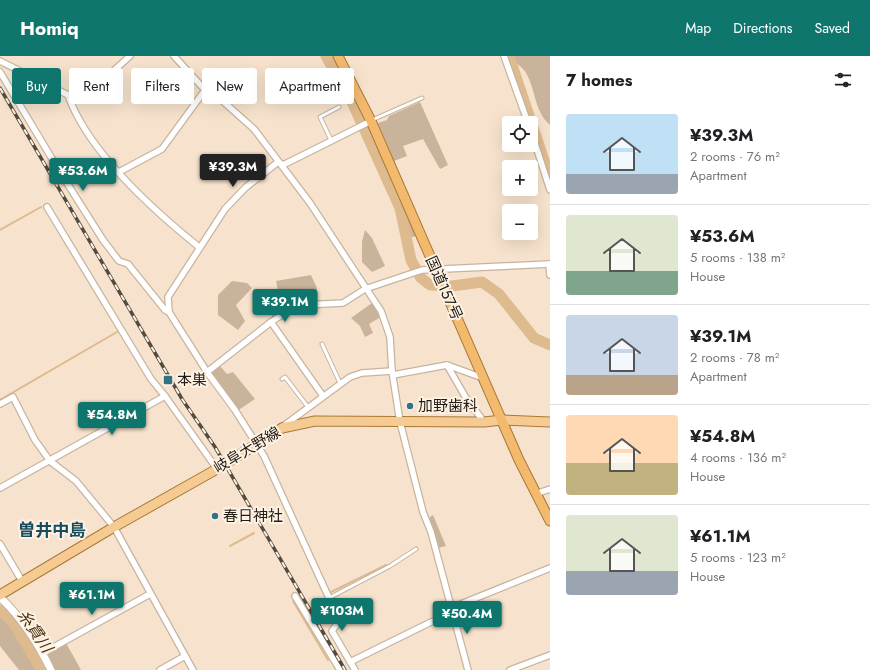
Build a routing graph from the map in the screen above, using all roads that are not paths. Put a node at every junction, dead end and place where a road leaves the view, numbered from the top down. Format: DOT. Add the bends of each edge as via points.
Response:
graph roads {
  1 [pos="130,56"];
  2 [pos="174,56"];
  3 [pos="338,56"];
  4 [pos="504,56"];
  5 [pos="0,61"];
  6 [pos="0,72"];
  7 [pos="202,87"];
  8 [pos="202,94"];
  9 [pos="68,95"];
  10 [pos="422,98"];
  11 [pos="226,104"];
  12 [pos="339,107"];
  13 [pos="525,116"];
  14 [pos="368,122"];
  15 [pos="331,140"];
  16 [pos="538,152"];
  17 [pos="283,165"];
  18 [pos="119,172"];
  19 [pos="550,190"];
  20 [pos="47,207"];
  21 [pos="199,247"];
  22 [pos="549,264"];
  23 [pos="436,270"];
  24 [pos="550,275"];
  25 [pos="365,289"];
  26 [pos="169,312"];
  27 [pos="271,322"];
  28 [pos="322,344"];
  29 [pos="447,365"];
  30 [pos="207,372"];
  31 [pos="393,372"];
  32 [pos="483,378"];
  33 [pos="282,379"];
  34 [pos="340,383"];
  35 [pos="166,396"];
  36 [pos="323,396"];
  37 [pos="0,404"];
  38 [pos="308,407"];
  39 [pos="502,420"];
  40 [pos="400,422"];
  41 [pos="484,422"];
  42 [pos="550,422"];
  43 [pos="282,428"];
  44 [pos="256,443"];
  45 [pos="50,461"];
  46 [pos="217,469"];
  47 [pos="0,488"];
  48 [pos="550,489"];
  49 [pos="535,494"];
  50 [pos="550,521"];
  51 [pos="114,527"];
  52 [pos="0,544"];
  53 [pos="416,549"];
  54 [pos="550,568"];
  55 [pos="22,581"];
  56 [pos="150,594"];
  57 [pos="0,596"];
  58 [pos="295,596"];
  59 [pos="329,598"];
  60 [pos="451,608"];
  61 [pos="453,616"];
  62 [pos="43,653"];
  63 [pos="550,655"];
  64 [pos="185,656"];
  65 [pos="350,662"];
  66 [pos="51,670"];
  67 [pos="160,670"];
  68 [pos="193,670"];
  69 [pos="340,670"];
  70 [pos="355,670"];
  71 [pos="468,670"];
  72 [pos="510,670"];
  1 -- 9 [label="street" via="99,84"];
  2 -- 7 [label="street"];
  3 -- 14 [label="highway, 国道157号"];
  4 -- 13 [label="street"];
  5 -- 9 [label="street"];
  6 -- 26 [label="street" via="103,240 119,261 128,264"];
  8 -- 18 [label="street" via="162,149"];
  9 -- 18 [label="street" via="72,107 98,150"];
  10 -- 14 [label="lane"];
  11 -- 17 [label="street" via="254,129"];
  12 -- 15 [label="lane" via="320,117"];
  14 -- 15 [label="street"];
  14 -- 23 [label="highway, 国道157号"];
  15 -- 17 [label="street"];
  16 -- 19 [label="street"];
  17 -- 21 [label="street" via="278,162 234,199 224,209"];
  17 -- 25 [label="street"];
  18 -- 21 [label="street" via="147,201"];
  20 -- 35 [label="street" via="151,379"];
  21 -- 26 [label="street" via="168,297"];
  22 -- 23 [label="street"];
  22 -- 24 [label="street"];
  23 -- 25 [label="street" via="413,272"];
  23 -- 32 [label="highway, 国道157号"];
  25 -- 27 [label="street" via="343,303 304,305"];
  25 -- 31 [label="street" via="381,311 390,337"];
  26 -- 30 [label="street"];
  27 -- 30 [label="street"];
  27 -- 36 [label="street"];
  28 -- 34 [label="lane"];
  29 -- 31 [label="street"];
  29 -- 32 [label="street"];
  29 -- 41 [label="street" via="466,398"];
  30 -- 44 [label="street"];
  31 -- 34 [label="street" via="362,373"];
  31 -- 40 [label="street"];
  32 -- 39 [label="highway, 国道157号"];
  33 -- 38 [label="lane" via="285,377"];
  34 -- 36 [label="street"];
  35 -- 45 [label="street"];
  35 -- 46 [label="street"];
  36 -- 38 [label="street"];
  37 -- 45 [label="street" via="13,397 35,440"];
  38 -- 43 [label="street"];
  39 -- 41 [label="main road, 岐阜大野線"];
  39 -- 42 [label="main road, 岐阜大野線"];
  39 -- 49 [label="highway, 国道157号"];
  40 -- 41 [label="main road, 岐阜大野線"];
  40 -- 43 [label="main road, 岐阜大野線" via="315,422"];
  40 -- 60 [label="street"];
  43 -- 44 [label="main road, 岐阜大野線"];
  44 -- 46 [label="main road, 岐阜大野線"];
  44 -- 59 [label="street"];
  45 -- 47 [label="street"];
  45 -- 51 [label="street" via="76,481"];
  46 -- 51 [label="main road, 岐阜大野線"];
  48 -- 49 [label="street"];
  49 -- 50 [label="highway, 国道157号"];
  51 -- 55 [label="main road, 岐阜大野線"];
  51 -- 56 [label="street"];
  52 -- 55 [label="street"];
  53 -- 59 [label="lane" via="390,566"];
  54 -- 60 [label="street"];
  55 -- 57 [label="main road, 岐阜大野線"];
  56 -- 62 [label="street"];
  56 -- 64 [label="street"];
  57 -- 62 [label="street" via="14,610"];
  58 -- 69 [label="street"];
  59 -- 65 [label="street" via="337,624 332,631"];
  60 -- 61 [label="street"];
  61 -- 65 [label="street" via="425,625"];
  61 -- 71 [label="street"];
  62 -- 66 [label="street"];
  63 -- 72 [label="street"];
  64 -- 67 [label="street"];
  64 -- 68 [label="street"];
  65 -- 70 [label="street"];
}
